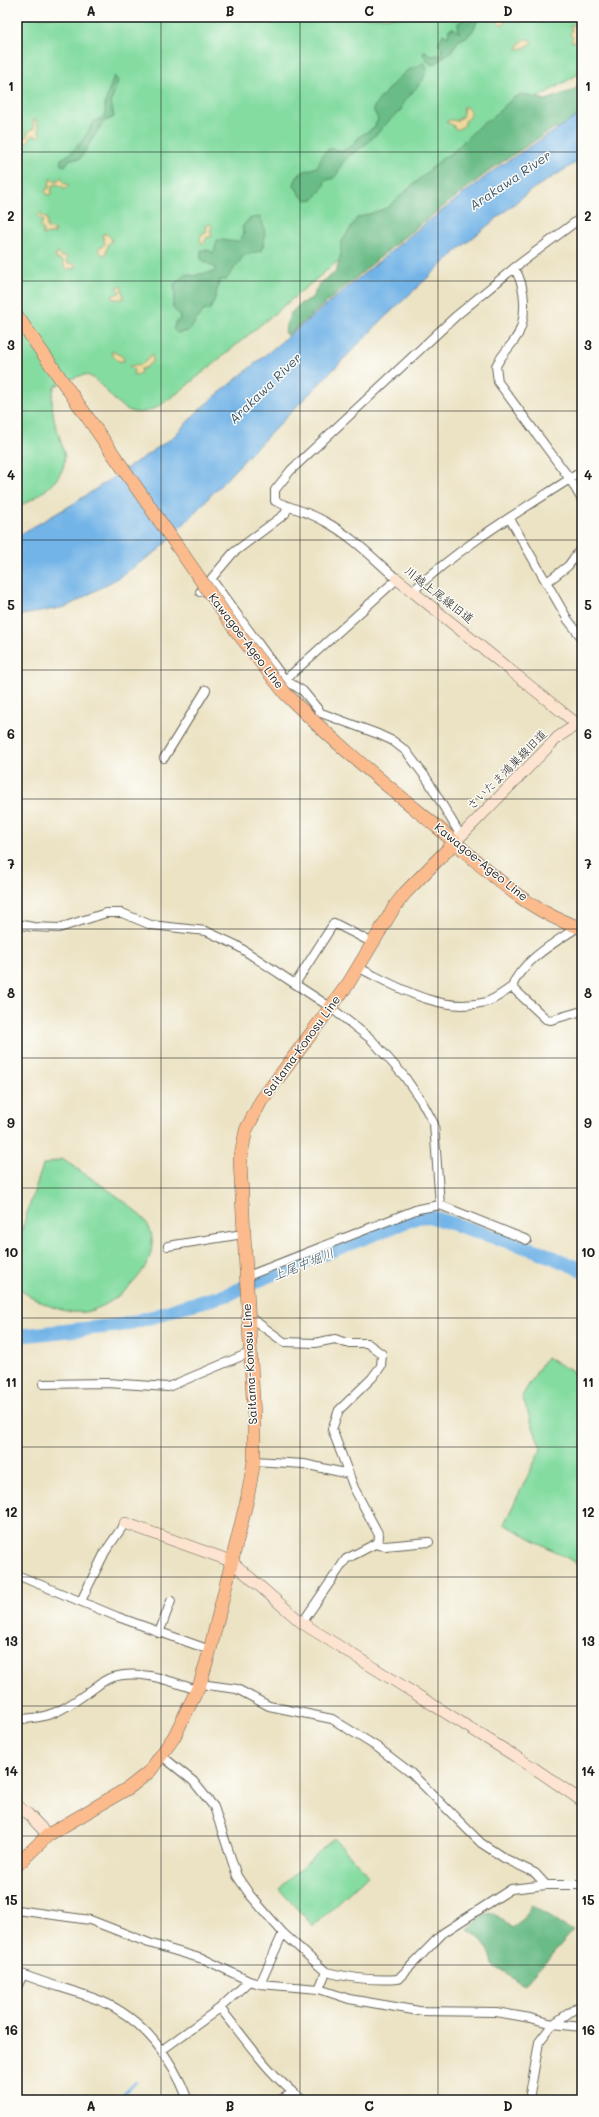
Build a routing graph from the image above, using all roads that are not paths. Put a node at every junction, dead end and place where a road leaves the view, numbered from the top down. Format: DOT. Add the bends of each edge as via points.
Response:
graph roads {
  1 [pos="582,217"];
  2 [pos="514,268"];
  3 [pos="17,316"];
  4 [pos="582,471"];
  5 [pos="570,479"];
  6 [pos="582,500"];
  7 [pos="288,506"];
  8 [pos="510,519"];
  9 [pos="582,547"];
  10 [pos="397,579"];
  11 [pos="212,580"];
  12 [pos="547,582"];
  13 [pos="413,591"];
  14 [pos="200,592"];
  15 [pos="582,638"];
  16 [pos="285,687"];
  17 [pos="206,690"];
  18 [pos="581,724"];
  19 [pos="164,758"];
  20 [pos="458,839"];
  21 [pos="17,924"];
  22 [pos="580,927"];
  23 [pos="373,943"];
  24 [pos="359,968"];
  25 [pos="296,984"];
  26 [pos="512,986"];
  27 [pos="330,1007"];
  28 [pos="582,1011"];
  29 [pos="440,1205"];
  30 [pos="244,1234"];
  31 [pos="527,1240"];
  32 [pos="168,1246"];
  33 [pos="246,1284"];
  34 [pos="247,1315"];
  35 [pos="249,1353"];
  36 [pos="43,1384"];
  37 [pos="254,1461"];
  38 [pos="349,1474"];
  39 [pos="125,1523"];
  40 [pos="429,1542"];
  41 [pos="378,1545"];
  42 [pos="231,1561"];
  43 [pos="17,1575"];
  44 [pos="81,1601"];
  45 [pos="171,1601"];
  46 [pos="302,1623"];
  47 [pos="159,1633"];
  48 [pos="210,1650"];
  49 [pos="199,1687"];
  50 [pos="17,1719"];
  51 [pos="162,1756"];
  52 [pos="582,1802"];
  53 [pos="17,1806"];
  54 [pos="48,1835"];
  55 [pos="17,1865"];
  56 [pos="546,1885"];
  57 [pos="582,1885"];
  58 [pos="17,1910"];
  59 [pos="283,1933"];
  60 [pos="326,1972"];
  61 [pos="20,1973"];
  62 [pos="249,1981"];
  63 [pos="260,1984"];
  64 [pos="17,1987"];
  65 [pos="319,1989"];
  66 [pos="582,2004"];
  67 [pos="220,2008"];
  68 [pos="553,2024"];
  69 [pos="582,2027"];
  70 [pos="162,2050"];
  71 [pos="293,2093"];
  72 [pos="188,2100"];
  73 [pos="280,2100"];
  74 [pos="303,2100"];
  75 [pos="529,2100"];
  1 -- 2 [label="street"];
  2 -- 5 [label="street" via="523,286 524,310 518,333 500,357 496,374 500,388"];
  2 -- 7 [label="street, 川越上尾線旧道" via="456,316 291,470 275,490 275,501"];
  3 -- 16 [label="main road, Kawagoe-Ageo Line, bridge" via="237,632"];
  4 -- 5 [label="street"];
  5 -- 6 [label="street"];
  5 -- 8 [label="street"];
  7 -- 10 [label="street, 川越上尾線旧道" via="328,523 350,538"];
  7 -- 11 [label="street" via="285,514 233,553"];
  8 -- 12 [label="street"];
  8 -- 13 [label="street" via="466,546"];
  9 -- 12 [label="street" via="568,566"];
  10 -- 13 [label="street, 川越上尾線旧道"];
  10 -- 16 [label="street"];
  11 -- 14 [label="street"];
  11 -- 16 [label="street"];
  12 -- 15 [label="street" via="574,630"];
  13 -- 18 [label="street, 川越上尾線旧道"];
  16 -- 20 [label="main road, Kawagoe-Ageo Line" via="336,742"];
  16 -- 20 [label="street" via="303,691 321,713 370,730 399,745 427,779"];
  17 -- 19 [label="street"];
  18 -- 20 [label="street, さいたま鴻巣線旧道" via="558,737"];
  20 -- 22 [label="main road, Kawagoe-Ageo Line" via="513,891 555,917"];
  20 -- 23 [label="main road, Saitama-Konosu Line" via="405,893"];
  21 -- 25 [label="street" via="58,928 106,913 122,913 151,925 206,931 236,945"];
  22 -- 26 [label="street" via="524,968"];
  23 -- 24 [label="main road, Saitama-Konosu Line"];
  23 -- 25 [label="street" via="334,923"];
  24 -- 26 [label="street" via="419,997 440,1003 486,1002"];
  24 -- 27 [label="main road, Saitama-Konosu Line"];
  25 -- 27 [label="street"];
  26 -- 28 [label="street" via="546,1019 551,1020"];
  27 -- 29 [label="street" via="371,1039 404,1076 422,1102 434,1124"];
  27 -- 30 [label="main road, Saitama-Konosu Line" via="262,1101 246,1130 240,1160"];
  29 -- 31 [label="street"];
  29 -- 33 [label="street" via="418,1209"];
  30 -- 32 [label="street"];
  30 -- 33 [label="main road, Saitama-Konosu Line"];
  33 -- 34 [label="main road, Saitama-Konosu Line"];
  34 -- 35 [label="main road, Saitama-Konosu Line"];
  34 -- 38 [label="street" via="284,1342 315,1343 335,1339 346,1343 367,1343 382,1354 381,1366 339,1410 332,1429"];
  35 -- 36 [label="street" via="168,1387 107,1383"];
  35 -- 37 [label="main road, Saitama-Konosu Line"];
  37 -- 38 [label="street" via="304,1464"];
  37 -- 42 [label="main road, Saitama-Konosu Line"];
  38 -- 41 [label="street" via="379,1535"];
  39 -- 42 [label="street"];
  39 -- 44 [label="street" via="105,1552"];
  40 -- 41 [label="street"];
  41 -- 46 [label="street" via="375,1544 346,1559"];
  42 -- 46 [label="street"];
  42 -- 48 [label="main road, Saitama-Konosu Line"];
  43 -- 44 [label="street"];
  44 -- 47 [label="street"];
  45 -- 47 [label="street"];
  46 -- 52 [label="street" via="534,1768"];
  47 -- 48 [label="street"];
  48 -- 49 [label="main road, Saitama-Konosu Line"];
  49 -- 50 [label="street" via="149,1675 116,1677 55,1714 42,1718"];
  49 -- 51 [label="main road, Saitama-Konosu Line"];
  49 -- 56 [label="street" via="236,1688 269,1706 332,1719 377,1747 410,1773 481,1843 534,1873"];
  51 -- 54 [label="main road, Saitama-Konosu Line" via="150,1772 130,1787"];
  51 -- 59 [label="street" via="192,1781 210,1801 237,1876"];
  53 -- 54 [label="street"];
  54 -- 55 [label="main road, Saitama-Konosu Line"];
  56 -- 57 [label="street"];
  56 -- 60 [label="street" via="511,1889 443,1933 398,1979 349,1978"];
  58 -- 62 [label="street" via="90,1920 142,1941 206,1960"];
  59 -- 60 [label="street"];
  59 -- 63 [label="street"];
  60 -- 65 [label="street"];
  61 -- 64 [label="street"];
  61 -- 70 [label="street" via="103,2002 131,2018"];
  62 -- 63 [label="street"];
  62 -- 67 [label="street"];
  63 -- 65 [label="street"];
  65 -- 68 [label="street" via="349,1999 419,2011 496,2012"];
  66 -- 68 [label="street"];
  67 -- 70 [label="street"];
  67 -- 71 [label="street"];
  68 -- 69 [label="street"];
  68 -- 75 [label="street" via="539,2042"];
  70 -- 72 [label="street" via="177,2072"];
  71 -- 73 [label="street"];
  71 -- 74 [label="street"];
}
